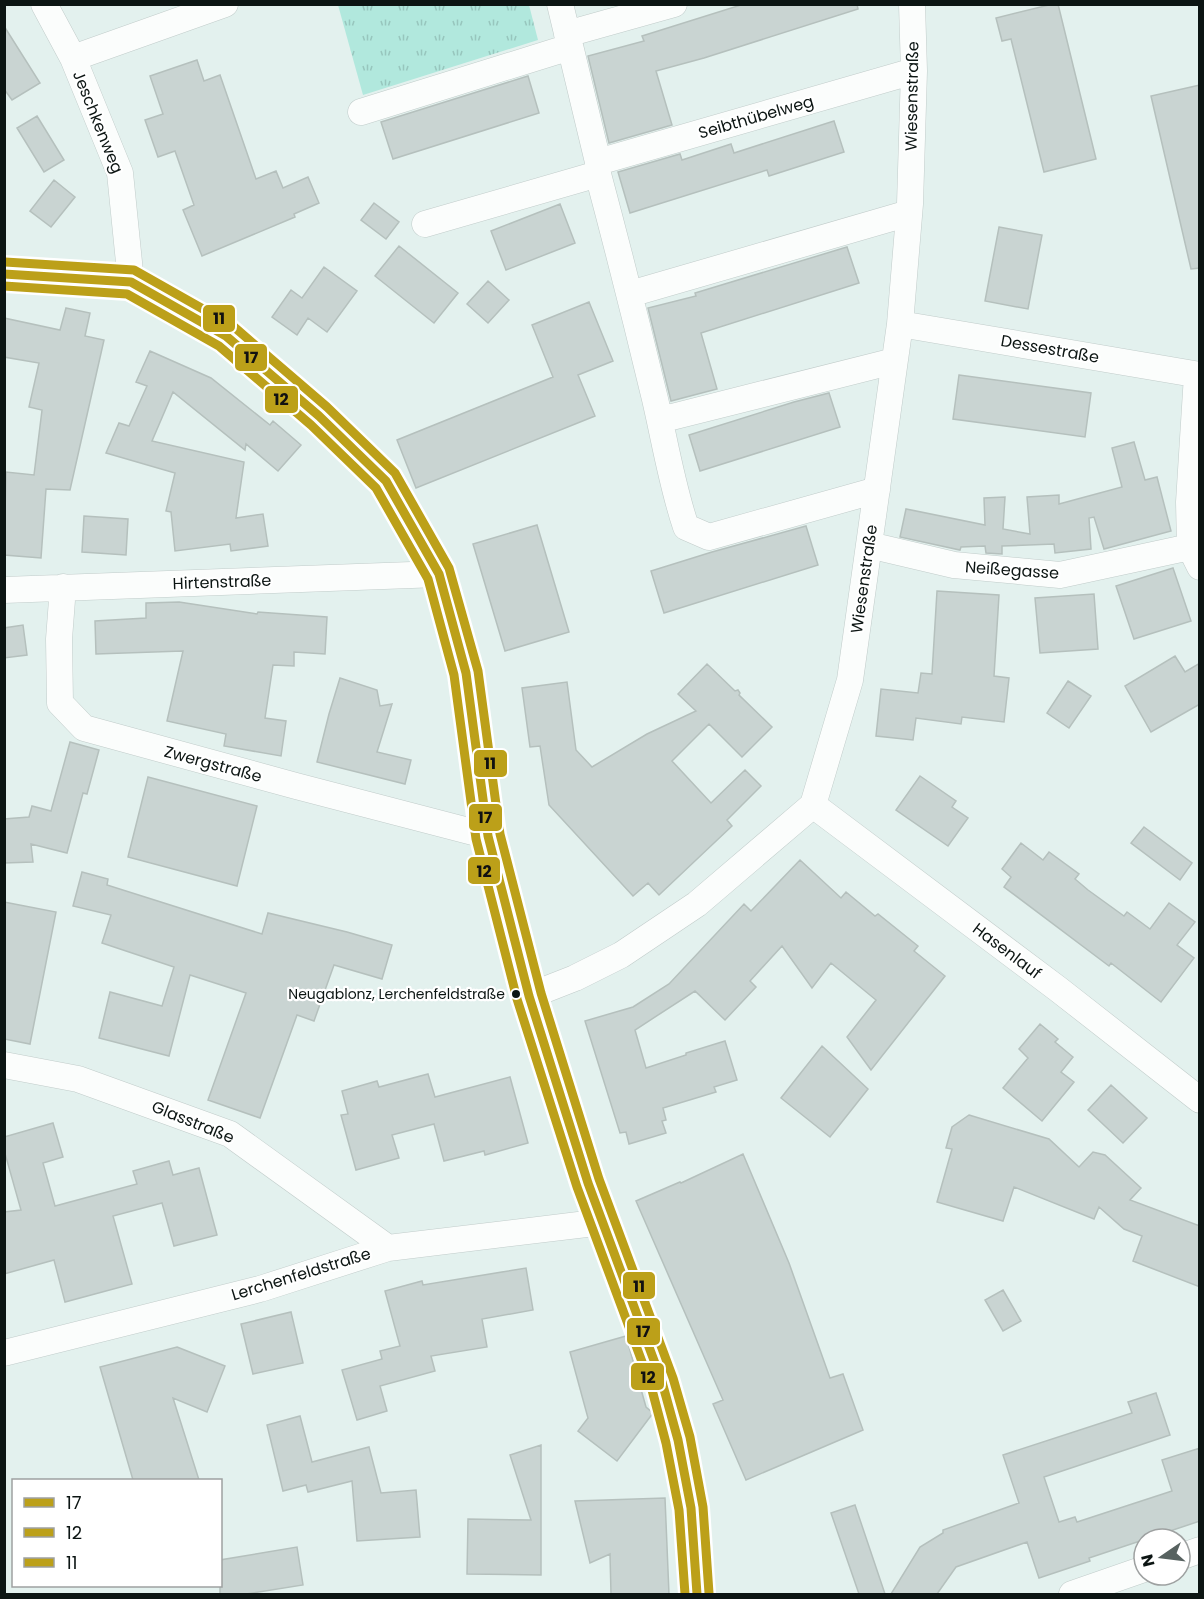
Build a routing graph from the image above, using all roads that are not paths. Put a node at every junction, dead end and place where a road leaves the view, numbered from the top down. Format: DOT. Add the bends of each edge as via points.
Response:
graph roads {
  1 [pos="44,4"];
  2 [pos="225,4"];
  3 [pos="560,4"];
  4 [pos="674,4"];
  5 [pos="912,4"];
  6 [pos="568,40"];
  7 [pos="73,58"];
  8 [pos="914,71"];
  9 [pos="361,112"];
  10 [pos="598,168"];
  11 [pos="909,213"];
  12 [pos="425,224"];
  13 [pos="4,274"];
  14 [pos="131,282"];
  15 [pos="630,294"];
  16 [pos="900,324"];
  17 [pos="894,361"];
  18 [pos="1198,375"];
  19 [pos="660,420"];
  20 [pos="877,490"];
  21 [pos="868,545"];
  22 [pos="1195,557"];
  23 [pos="439,574"];
  24 [pos="63,587"];
  25 [pos="4,590"];
  26 [pos="813,805"];
  27 [pos="488,836"];
  28 [pos="529,996"];
  29 [pos="4,1065"];
  30 [pos="1200,1100"];
  31 [pos="603,1222"];
  32 [pos="388,1248"];
  33 [pos="4,1353"];
  34 [pos="1132,1574"];
  35 [pos="1087,1592"];
  36 [pos="697,1594"];
  1 -- 7 [label="street, Jeschkenweg"];
  2 -- 7 [label="street"];
  3 -- 6 [label="street"];
  4 -- 6 [label="street"];
  5 -- 8 [label="street, Wiesenstraße"];
  6 -- 9 [label="street"];
  6 -- 10 [label="street"];
  7 -- 14 [label="street, Jeschkenweg" via="120,173"];
  8 -- 10 [label="street, Seibthübelweg"];
  8 -- 11 [label="street, Wiesenstraße"];
  10 -- 12 [label="street, Seibthübelweg"];
  10 -- 15 [label="street"];
  11 -- 15 [label="street"];
  11 -- 16 [label="street, Wiesenstraße"];
  13 -- 14 [label="street"];
  14 -- 23 [label="street" via="226,336 319,416 386,481"];
  15 -- 19 [label="street"];
  16 -- 17 [label="street, Wiesenstraße"];
  16 -- 18 [label="street, Dessestraße"];
  17 -- 19 [label="street"];
  17 -- 20 [label="street, Wiesenstraße"];
  18 -- 22 [label="street, Neißegasse" via="1189,502"];
  19 -- 20 [label="street" via="686,527 709,537"];
  20 -- 21 [label="street, Wiesenstraße"];
  21 -- 22 [label="street, Neißegasse" via="954,566 1060,575"];
  21 -- 26 [label="street, Wiesenstraße" via="850,680"];
  23 -- 24 [label="street, Hirtenstraße"];
  23 -- 27 [label="street" via="466,673"];
  24 -- 25 [label="street, Hirtenstraße"];
  24 -- 27 [label="street, Zwergstraße" via="60,703 84,728"];
  26 -- 28 [label="street" via="697,904 631,949"];
  26 -- 30 [label="street, Hasenlauf"];
  27 -- 28 [label="street"];
  28 -- 31 [label="street"];
  29 -- 32 [label="street, Glasstraße" via="78,1079 230,1134"];
  31 -- 32 [label="street, Lerchenfeldstraße"];
  31 -- 36 [label="street" via="662,1382 678,1440 691,1508"];
  32 -- 33 [label="street, Lerchenfeldstraße" via="260,1289"];
  34 -- 35 [label="street"];
}
